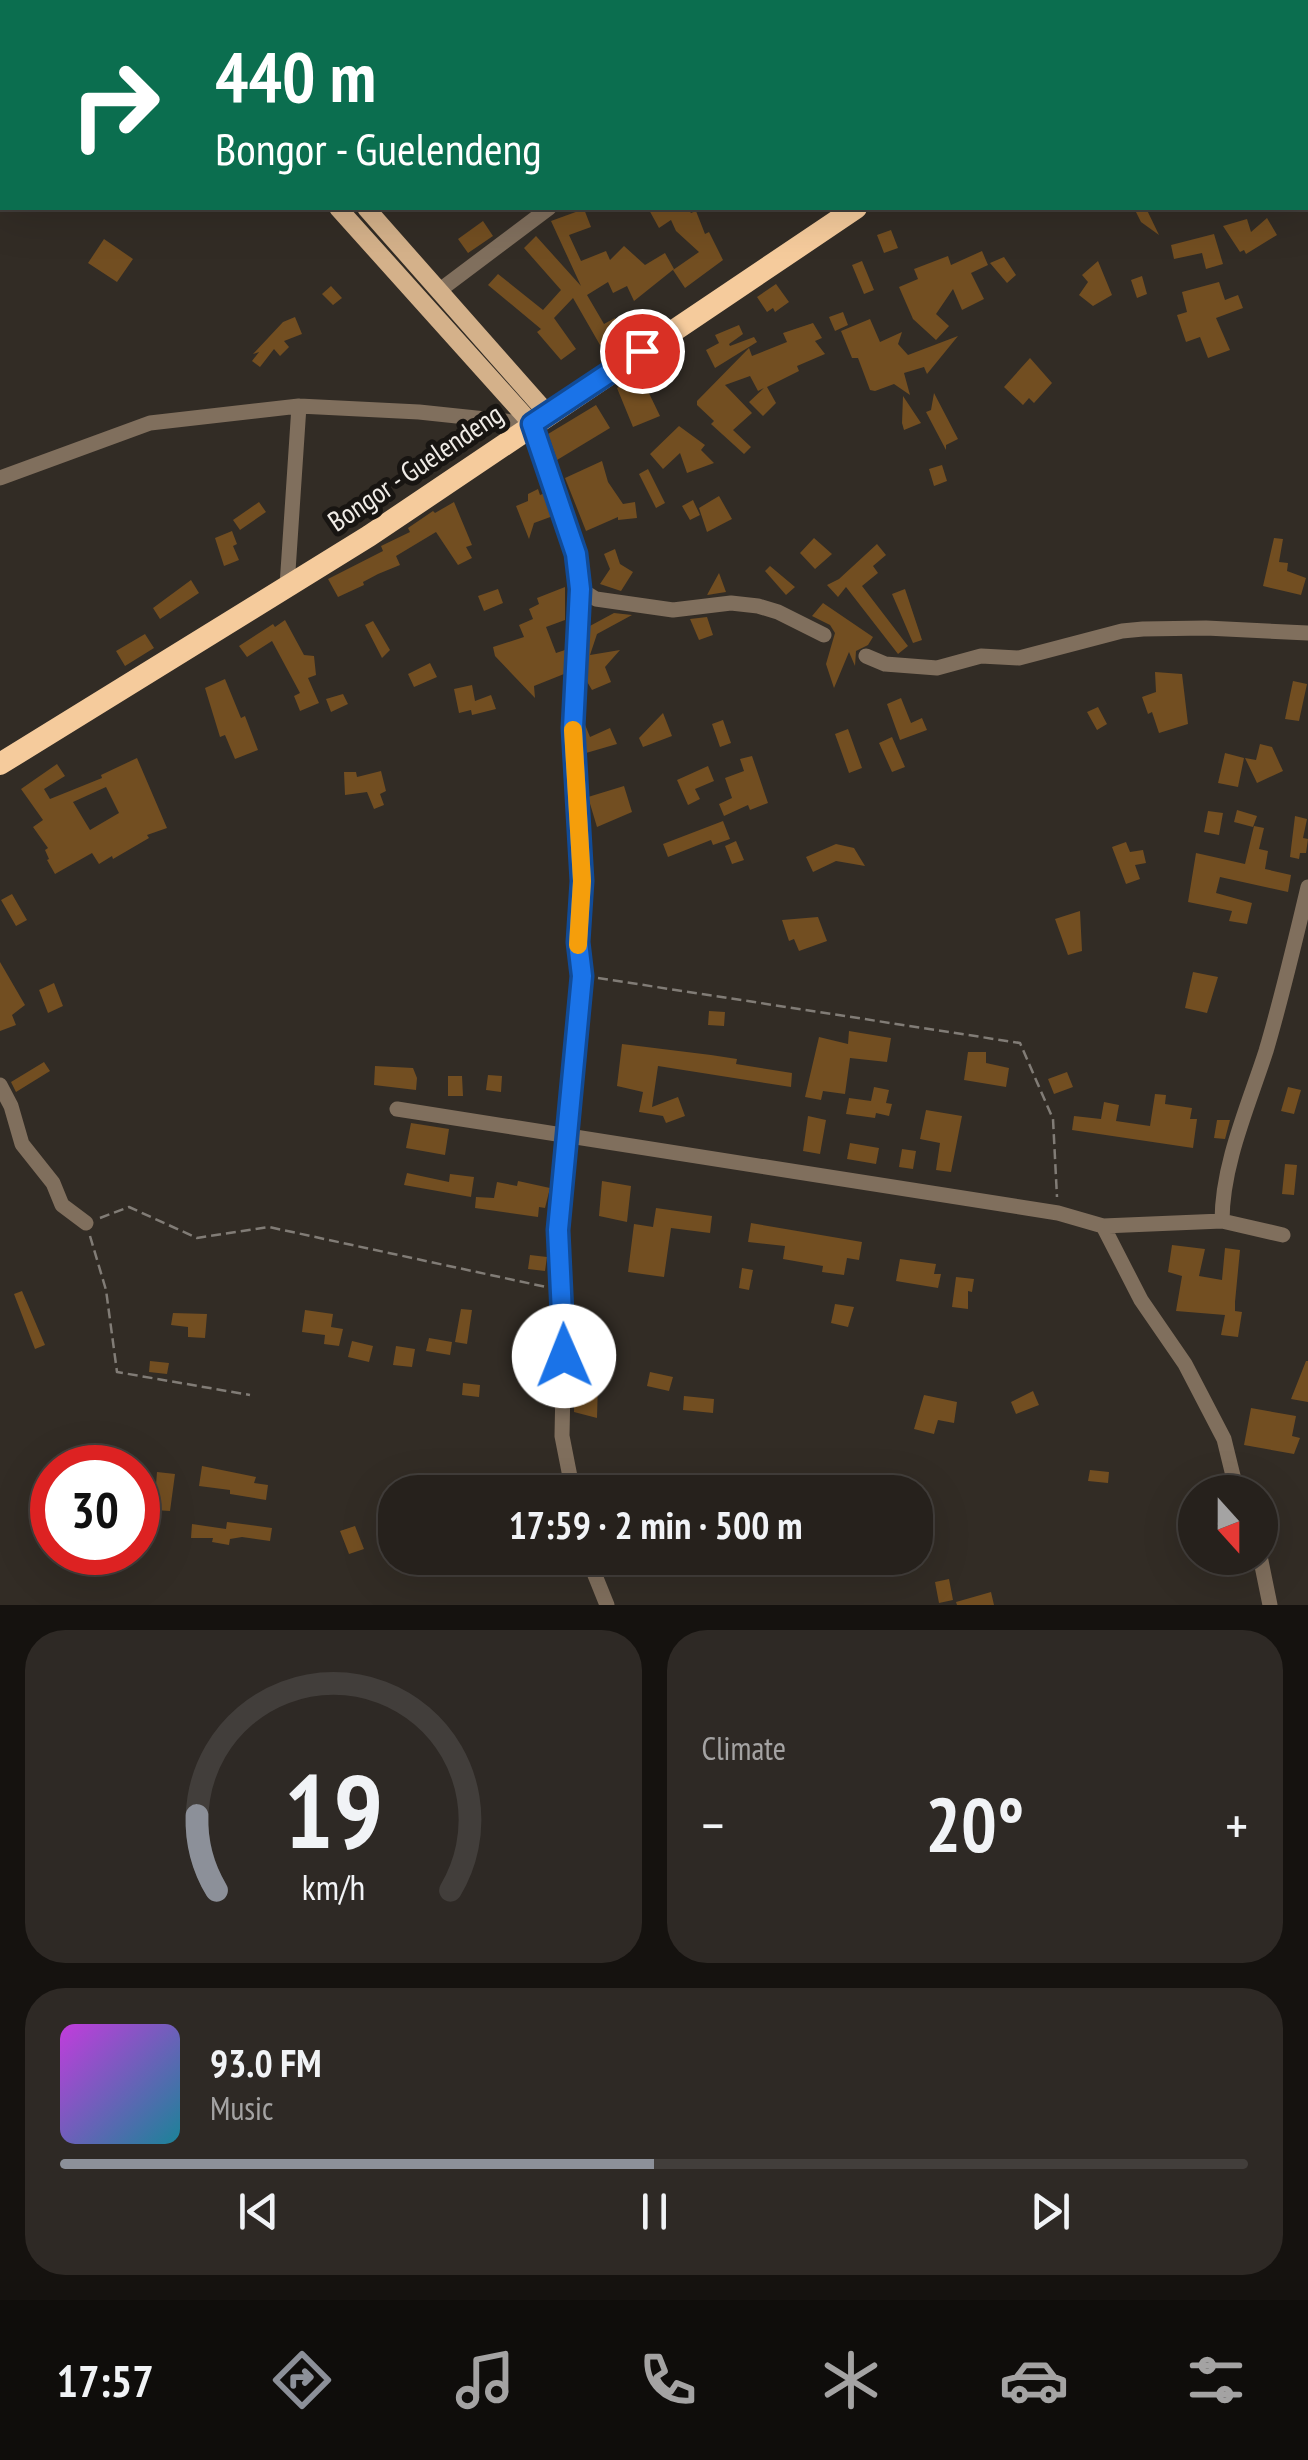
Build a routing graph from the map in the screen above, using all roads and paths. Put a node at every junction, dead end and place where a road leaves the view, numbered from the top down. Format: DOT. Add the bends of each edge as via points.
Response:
graph roads {
  1 [pos="340,210"];
  2 [pos="368,210"];
  3 [pos="545,210"];
  4 [pos="853,210"];
  5 [pos="440,290"];
  6 [pos="300,406"];
  7 [pos="540,418"];
  8 [pos="0,478"];
  9 [pos="286,586"];
  10 [pos="580,589"];
  11 [pos="1308,633"];
  12 [pos="824,635"];
  13 [pos="866,656"];
  14 [pos="0,764"];
  15 [pos="1308,888"];
  16 [pos="582,976"];
  17 [pos="0,1086"];
  18 [pos="397,1109"];
  19 [pos="566,1134"];
  20 [pos="1058,1213"];
  21 [pos="1222,1221"];
  22 [pos="86,1223"];
  23 [pos="1104,1226"];
  24 [pos="1283,1235"];
  25 [pos="562,1291"];
  26 [pos="250,1395"];
  27 [pos="569,1475"];
  28 [pos="1233,1475"];
  29 [pos="595,1575"];
  30 [pos="1265,1575"];
  31 [pos="1272,1602"];
  32 [pos="607,1605"];
  1 -- 7 [label="main road"];
  2 -- 5 [label="main road"];
  3 -- 5 [label="street"];
  4 -- 7 [label="highway, Bongor - Guelendeng"];
  5 -- 7 [label="main road"];
  6 -- 7 [label="street"];
  6 -- 8 [label="street" via="150,423"];
  6 -- 9 [label="street"];
  7 -- 9 [label="highway, Bongor - Guelendeng"];
  7 -- 10 [label="street"];
  9 -- 14 [label="highway, Bongor - Guelendeng"];
  10 -- 12 [label="street" via="596,599 673,610 758,606"];
  10 -- 16 [label="street" via="573,728"];
  11 -- 13 [label="street" via="1143,629 1019,658 981,656 938,668"];
  15 -- 21 [label="street"];
  16 -- 19 [label="street"];
  16 -- 20 [label="path" via="1020,1043 1052,1119"];
  17 -- 22 [label="street" via="22,1144 62,1205"];
  18 -- 19 [label="street"];
  19 -- 20 [label="street"];
  19 -- 25 [label="street" via="558,1230"];
  20 -- 23 [label="street"];
  21 -- 23 [label="street"];
  21 -- 24 [label="street"];
  22 -- 25 [label="path" via="129,1208 197,1238 270,1227"];
  22 -- 26 [label="path" via="106,1290 117,1372"];
  23 -- 28 [label="street" via="1224,1439"];
  25 -- 27 [label="street" via="562,1436"];
  29 -- 32 [label="street"];
  30 -- 31 [label="street"];
}
